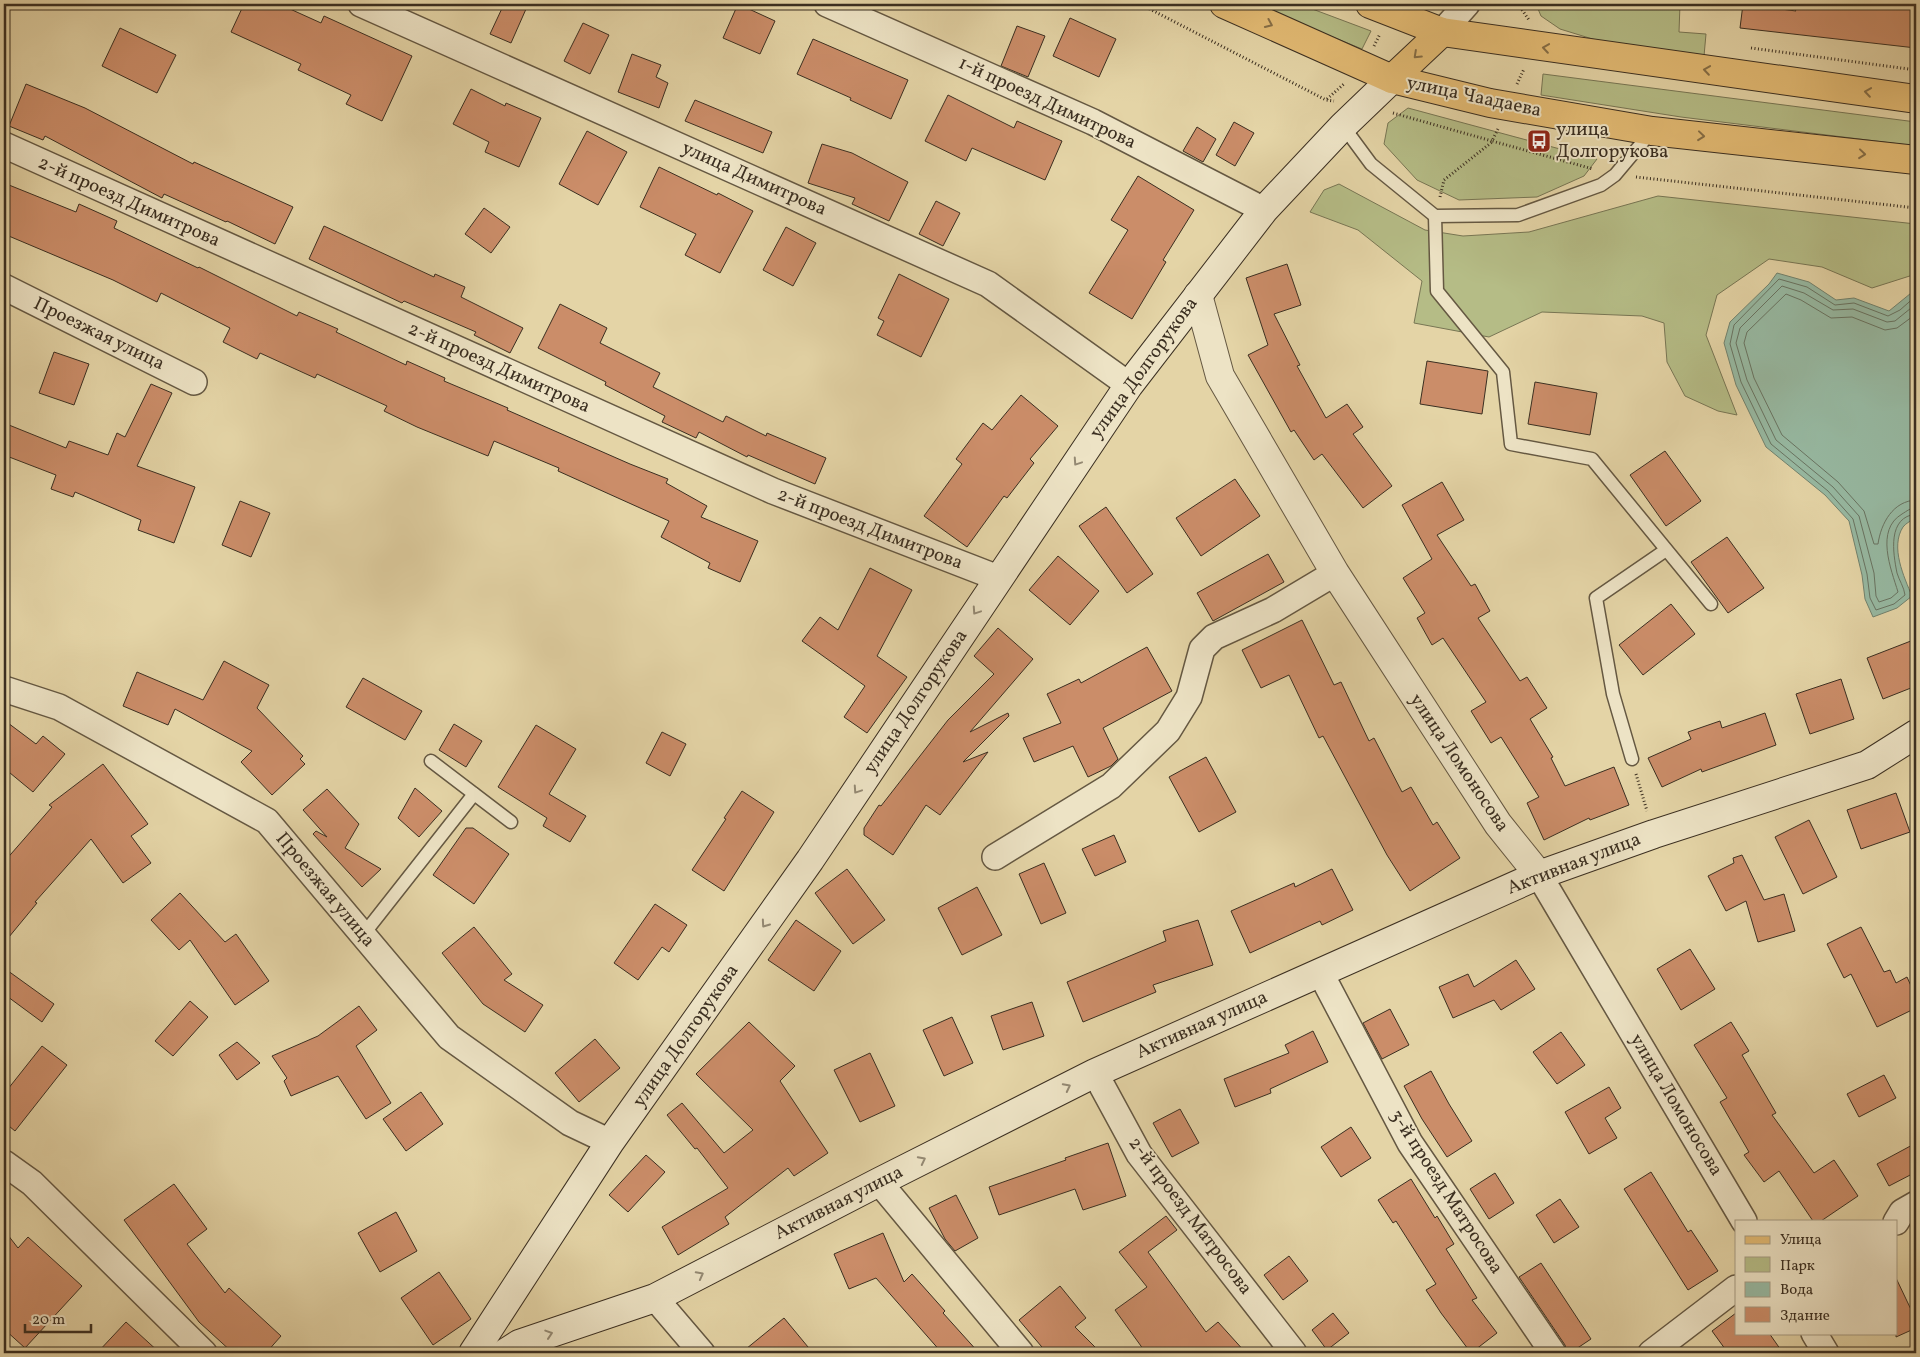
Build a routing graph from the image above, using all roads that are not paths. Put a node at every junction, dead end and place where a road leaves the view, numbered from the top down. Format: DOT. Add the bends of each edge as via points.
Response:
graph roads {
  1 [pos="362,4"];
  2 [pos="827,4"];
  3 [pos="1224,4"];
  4 [pos="1370,4"];
  5 [pos="1467,4"];
  6 [pos="1442,32"];
  7 [pos="1392,78"];
  8 [pos="1916,99"];
  9 [pos="1343,126"];
  10 [pos="1652,131"];
  11 [pos="4,145"];
  12 [pos="1916,160"];
  13 [pos="1264,210"];
  14 [pos="1436,216"];
  15 [pos="4,287"];
  16 [pos="1198,295"];
  17 [pos="194,382"];
  18 [pos="1129,385"];
  19 [pos="1666,550"];
  20 [pos="1334,573"];
  21 [pos="998,578"];
  22 [pos="1711,604"];
  23 [pos="4,689"];
  24 [pos="1916,734"];
  25 [pos="1632,759"];
  26 [pos="431,761"];
  27 [pos="474,794"];
  28 [pos="511,822"];
  29 [pos="995,857"];
  30 [pos="1539,875"];
  31 [pos="363,934"];
  32 [pos="1320,972"];
  33 [pos="1094,1073"];
  34 [pos="610,1142"];
  35 [pos="4,1163"];
  36 [pos="879,1182"];
  37 [pos="1916,1204"];
  38 [pos="1743,1220"];
  39 [pos="1897,1220"];
  40 [pos="1735,1289"];
  41 [pos="655,1298"];
  42 [pos="1815,1334"];
  43 [pos="204,1353"];
  44 [pos="473,1353"];
  45 [pos="505,1353"];
  46 [pos="702,1353"];
  47 [pos="1022,1353"];
  48 [pos="1294,1353"];
  49 [pos="1553,1353"];
  50 [pos="1652,1353"];
  51 [pos="1826,1353"];
  1 -- 18 [label="street, улица Димитрова" via="988,284"];
  2 -- 13 [label="street, 1-й проезд Димитрова" via="1093,122"];
  3 -- 7 [label="main road, улица Чаадаева, one-way"];
  4 -- 6 [label="main road"];
  5 -- 6 [label="street"];
  6 -- 7 [label="main road, one-way"];
  8 -- 6 [label="main road, one-way"];
  7 -- 9 [label="main road, улица Долгорукова"];
  7 -- 10 [label="main road, улица Чаадаева" via="1490,103"];
  9 -- 13 [label="main road, улица Долгорукова"];
  9 -- 14 [label="lane" via="1371,164"];
  10 -- 12 [label="main road, улица Чаадаева, one-way"];
  10 -- 14 [label="lane" via="1615,175 1601,185 1518,215"];
  11 -- 21 [label="street, 2-й проезд Димитрова" via="773,491"];
  13 -- 16 [label="main road, улица Долгорукова"];
  14 -- 19 [label="lane" via="1437,292 1502,372 1511,444 1592,459"];
  15 -- 17 [label="street, Проезжая улица"];
  16 -- 18 [label="main road, улица Долгорукова"];
  16 -- 20 [label="main road, улица Ломоносова" via="1220,376"];
  18 -- 21 [label="main road, улица Долгорукова, one-way"];
  19 -- 22 [label="lane"];
  19 -- 25 [label="lane" via="1596,598 1613,694"];
  20 -- 29 [label="street" via="1273,610 1214,637 1202,649 1189,696 1168,731 1111,786"];
  20 -- 30 [label="main road, улица Ломоносова" via="1498,824"];
  21 -- 34 [label="main road, улица Долгорукова, one-way" via="810,860"];
  23 -- 31 [label="street, Проезжая улица" via="59,707 267,821"];
  24 -- 30 [label="main road, Активная улица" via="1867,765"];
  26 -- 27 [label="lane"];
  27 -- 28 [label="lane"];
  27 -- 31 [label="lane"];
  30 -- 32 [label="main road, Активная улица"];
  30 -- 38 [label="street, улица Ломоносова"];
  31 -- 34 [label="street, Проезжая улица" via="449,1036 570,1123"];
  32 -- 33 [label="main road, Активная улица"];
  32 -- 49 [label="street, 3-й проезд Матросова" via="1410,1143"];
  36 -- 33 [label="main road, Активная улица, one-way"];
  33 -- 48 [label="street, 2-й проезд Матросова" via="1139,1154"];
  34 -- 44 [label="main road, улица Долгорукова"];
  35 -- 43 [label="street" via="32,1183"];
  41 -- 36 [label="main road, Активная улица, one-way"];
  36 -- 47 [label="street"];
  37 -- 39 [label="street" via="1902,1212"];
  40 -- 50 [label="street"];
  45 -- 41 [label="main road, Активная улица, one-way" via="519,1344"];
  41 -- 46 [label="street"];
  42 -- 51 [label="street"];
}
